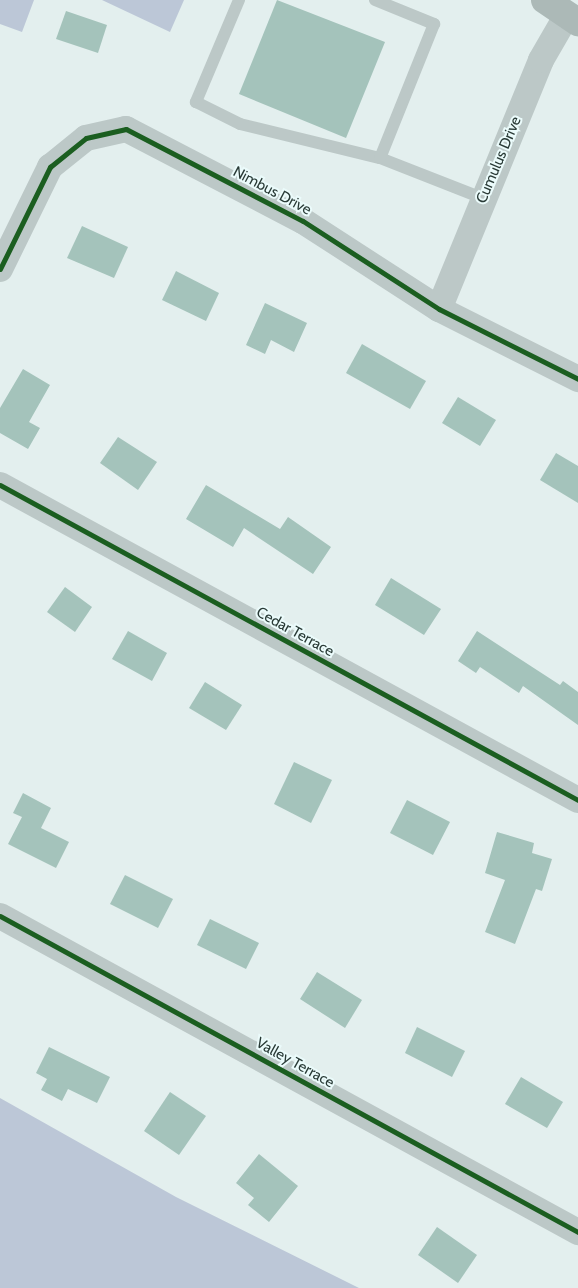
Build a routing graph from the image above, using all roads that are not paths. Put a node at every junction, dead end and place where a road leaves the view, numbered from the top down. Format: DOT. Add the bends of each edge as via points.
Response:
graph roads {
  1 [pos="239,0"];
  2 [pos="375,0"];
  3 [pos="563,12"];
  4 [pos="380,158"];
  5 [pos="482,198"];
  6 [pos="0,269"];
  7 [pos="439,308"];
  8 [pos="578,379"];
  9 [pos="0,486"];
  10 [pos="578,800"];
  11 [pos="0,916"];
  12 [pos="578,1232"];
  1 -- 4 [label="lane" via="196,102 240,124"];
  2 -- 4 [label="lane" via="434,24"];
  3 -- 5 [label="street, Cumulus Drive"];
  4 -- 5 [label="lane"];
  5 -- 7 [label="street, Cumulus Drive"];
  6 -- 7 [label="street, Nimbus Drive" via="50,166 86,138 126,129 303,221"];
  7 -- 8 [label="street, Nimbus Drive"];
  9 -- 10 [label="street, Cedar Terrace"];
  11 -- 12 [label="street, Valley Terrace"];
}
